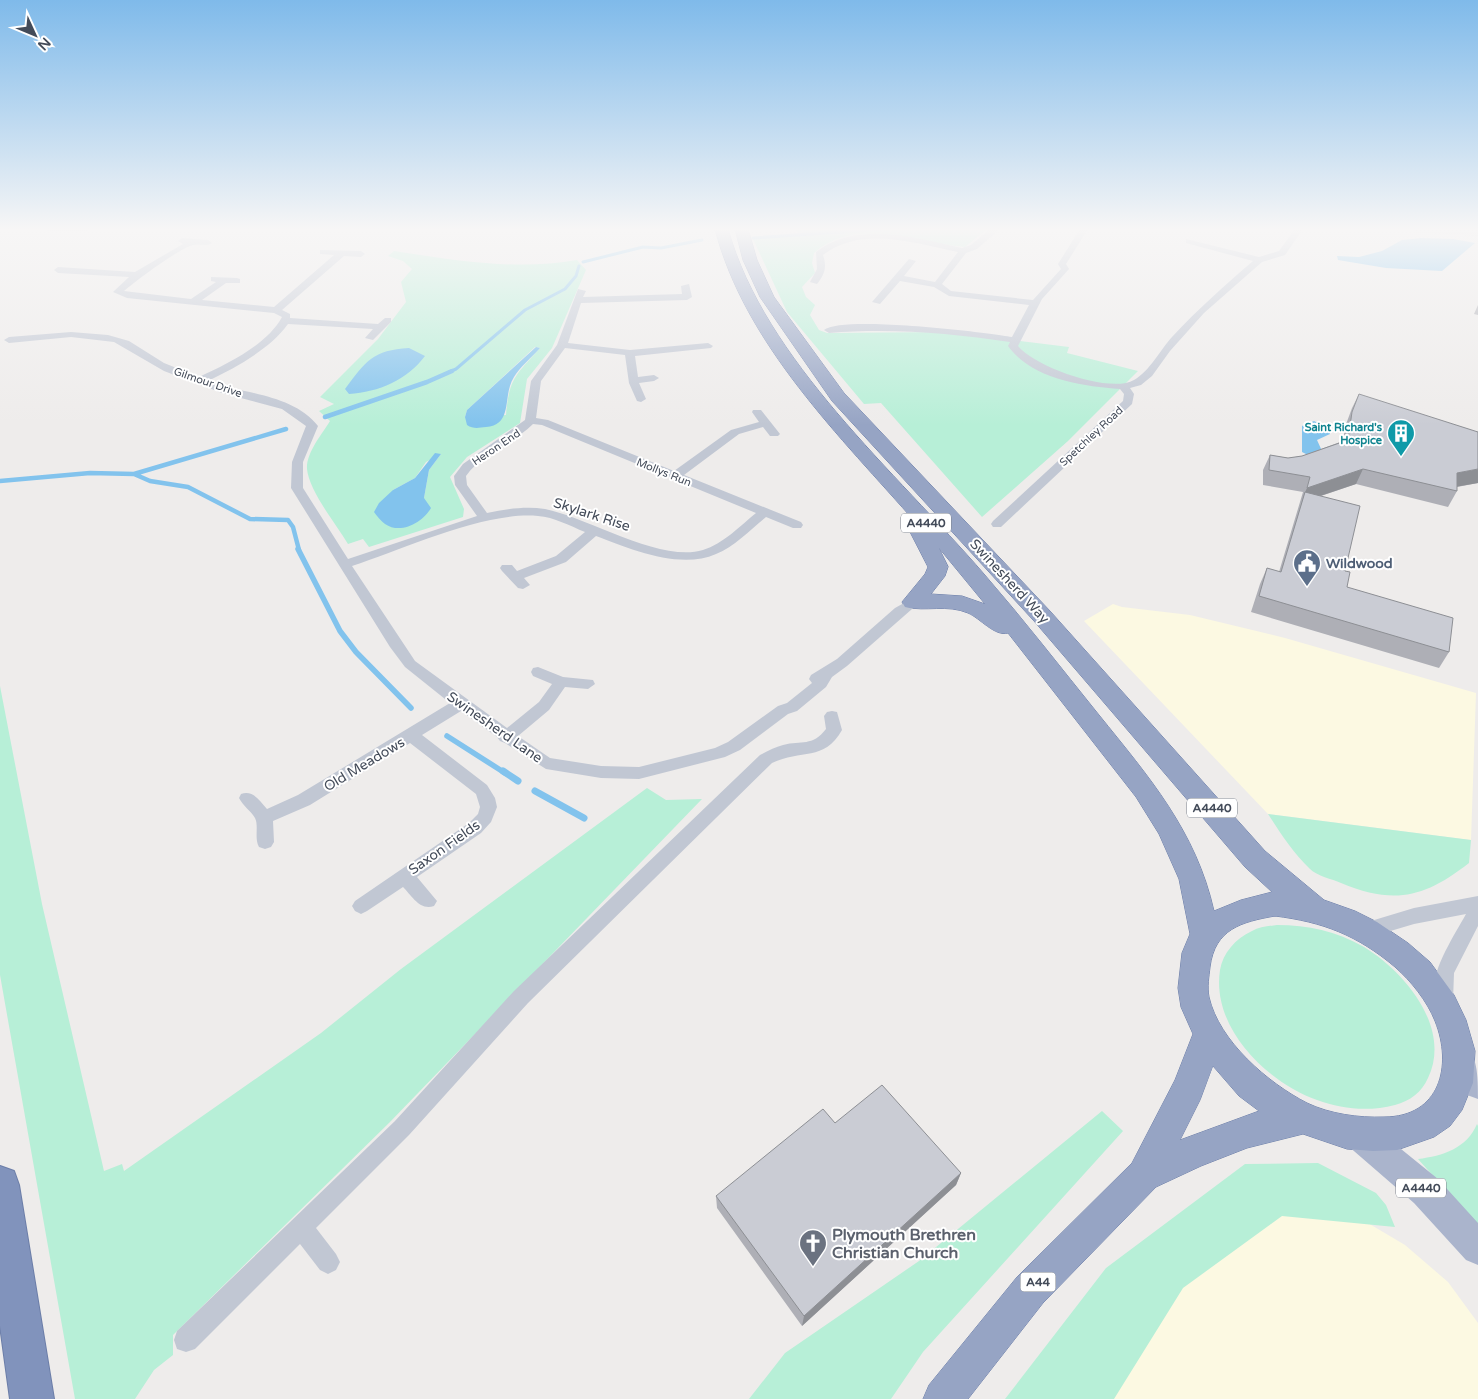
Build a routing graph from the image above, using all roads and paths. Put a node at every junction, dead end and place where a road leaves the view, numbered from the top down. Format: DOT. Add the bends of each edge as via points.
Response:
graph roads {
  1 [pos="126,294"];
  2 [pos="204,294"];
  3 [pos="294,294"];
  4 [pos="688,294"];
  5 [pos="745,294"];
  6 [pos="766,294"];
  7 [pos="884,294"];
  8 [pos="960,294"];
  9 [pos="1042,294"];
  10 [pos="1220,294"];
  11 [pos="194,301"];
  12 [pos="877,302"];
  13 [pos="1036,303"];
  14 [pos="276,310"];
  15 [pos="388,320"];
  16 [pos="286,321"];
  17 [pos="379,327"];
  18 [pos="829,330"];
  19 [pos="370,338"];
  20 [pos="1016,340"];
  21 [pos="562,345"];
  22 [pos="710,345"];
  23 [pos="0,349"];
  24 [pos="630,353"];
  25 [pos="654,378"];
  26 [pos="202,380"];
  27 [pos="635,380"];
  28 [pos="1123,386"];
  29 [pos="641,399"];
  30 [pos="757,412"];
  31 [pos="530,421"];
  32 [pos="766,424"];
  33 [pos="774,434"];
  34 [pos="674,476"];
  35 [pos="909,504"];
  36 [pos="764,512"];
  37 [pos="484,517"];
  38 [pos="997,524"];
  39 [pos="797,525"];
  40 [pos="594,531"];
  41 [pos="344,564"];
  42 [pos="515,577"];
  43 [pos="913,602"];
  44 [pos="538,672"];
  45 [pos="561,682"];
  46 [pos="588,684"];
  47 [pos="461,704"];
  48 [pos="832,716"];
  49 [pos="412,736"];
  50 [pos="506,736"];
  51 [pos="1146,790"];
  52 [pos="247,798"];
  53 [pos="264,817"];
  54 [pos="265,842"];
  55 [pos="404,876"];
  56 [pos="428,901"];
  57 [pos="1478,904"];
  58 [pos="362,906"];
  59 [pos="1313,908"];
  60 [pos="1478,908"];
  61 [pos="1367,930"];
  62 [pos="1205,935"];
  63 [pos="1443,1003"];
  64 [pos="1209,1034"];
  65 [pos="1460,1056"];
  66 [pos="1478,1084"];
  67 [pos="1303,1118"];
  68 [pos="1358,1134"];
  69 [pos="1144,1175"];
  70 [pos="0,1185"];
  71 [pos="301,1226"];
  72 [pos="1478,1248"];
  73 [pos="328,1262"];
  74 [pos="186,1340"];
  75 [pos="32,1399"];
  76 [pos="943,1399"];
  1 -- 11 [label="street"];
  2 -- 11 [label="street"];
  3 -- 14 [label="street"];
  4 -- 21 [label="street, Heron End" via="690,300 621,300 580,296"];
  5 -- 35 [label="highway, Swinesherd Way / A4440" via="776,346 835,420"];
  6 -- 59 [label="highway, Swinesherd Way / A4440" via="838,397 1042,616 1255,859"];
  7 -- 12 [label="street"];
  8 -- 13 [label="street"];
  9 -- 13 [label="street"];
  10 -- 28 [label="street, Spetchley Road" via="1166,349 1148,374 1137,383"];
  11 -- 14 [label="street"];
  13 -- 20 [label="street"];
  14 -- 16 [label="street" via="285,314"];
  15 -- 17 [label="street"];
  16 -- 17 [label="street"];
  16 -- 26 [label="street" via="247,355"];
  17 -- 19 [label="street"];
  18 -- 20 [label="street" via="943,325"];
  20 -- 28 [label="street" via="1013,346 1017,355 1035,366 1090,383"];
  21 -- 24 [label="street"];
  21 -- 31 [label="street, Heron End" via="536,380"];
  22 -- 24 [label="street"];
  23 -- 26 [label="street, Gilmour Drive" via="8,335 105,337 134,346 160,365"];
  24 -- 27 [label="street" via="629,362"];
  25 -- 27 [label="street"];
  26 -- 41 [label="street, Gilmour Drive" via="232,393 276,403 312,426 297,457 294,471 297,488"];
  27 -- 29 [label="street" via="634,390"];
  28 -- 38 [label="street, Spetchley Road" via="1129,394 1128,402"];
  30 -- 32 [label="street"];
  31 -- 34 [label="street, Mollys Run" via="544,422"];
  31 -- 37 [label="street, Heron End" via="467,466 460,476 461,485"];
  32 -- 33 [label="street"];
  32 -- 34 [label="street" via="735,432"];
  34 -- 36 [label="street, Mollys Run"];
  35 -- 43 [label="highway" via="938,567 935,576"];
  35 -- 51 [label="highway, Swinesherd Way / A4440" via="977,579"];
  36 -- 39 [label="street, Mollys Run"];
  36 -- 40 [label="street, Skylark Rise" via="718,548 695,556 662,552"];
  37 -- 40 [label="street, Skylark Rise" via="537,512"];
  37 -- 41 [label="street, Skylark Rise"];
  40 -- 42 [label="street" via="561,559"];
  41 -- 47 [label="street, Swinesherd Lane" via="410,664"];
  43 -- 50 [label="street, Swinesherd Lane" via="800,701 719,753 639,773 601,772 546,762"];
  43 -- 51 [label="highway" via="968,603 997,620"];
  44 -- 45 [label="street"];
  45 -- 46 [label="street"];
  45 -- 50 [label="street" via="553,697 535,715"];
  47 -- 49 [label="street, Old Meadows"];
  47 -- 50 [label="street, Swinesherd Lane"];
  48 -- 71 [label="street" via="834,730 825,742 816,747 774,754 723,799 521,997 402,1128"];
  49 -- 53 [label="street, Old Meadows" via="304,800"];
  49 -- 55 [label="street, Saxon Fields" via="480,787 486,795 488,809 475,828"];
  51 -- 62 [label="highway, Swinesherd Way / A4440" via="1170,830 1193,879"];
  52 -- 53 [label="street"];
  53 -- 54 [label="street"];
  55 -- 56 [label="street, Saxon Fields"];
  55 -- 58 [label="street, Saxon Fields"];
  57 -- 61 [label="street" via="1414,916"];
  59 -- 61 [label="highway"];
  59 -- 62 [label="highway" via="1274,904 1246,908"];
  60 -- 63 [label="street" via="1445,973"];
  61 -- 63 [label="highway" via="1407,959"];
  62 -- 64 [label="highway" via="1197,949 1193,991"];
  63 -- 65 [label="highway" via="1454,1026"];
  64 -- 67 [label="highway" via="1231,1065 1261,1092"];
  64 -- 69 [label="highway, A44" via="1188,1089"];
  65 -- 66 [label="main road"];
  65 -- 68 [label="highway" via="1458,1084 1445,1108 1424,1125 1394,1134"];
  67 -- 68 [label="highway"];
  67 -- 69 [label="highway, A44" via="1247,1130"];
  68 -- 72 [label="main road, A4440" via="1426,1192"];
  69 -- 76 [label="highway, A44" via="1030,1290"];
  70 -- 75 [label="highway"];
  71 -- 73 [label="street"];
  71 -- 74 [label="street"];
}
